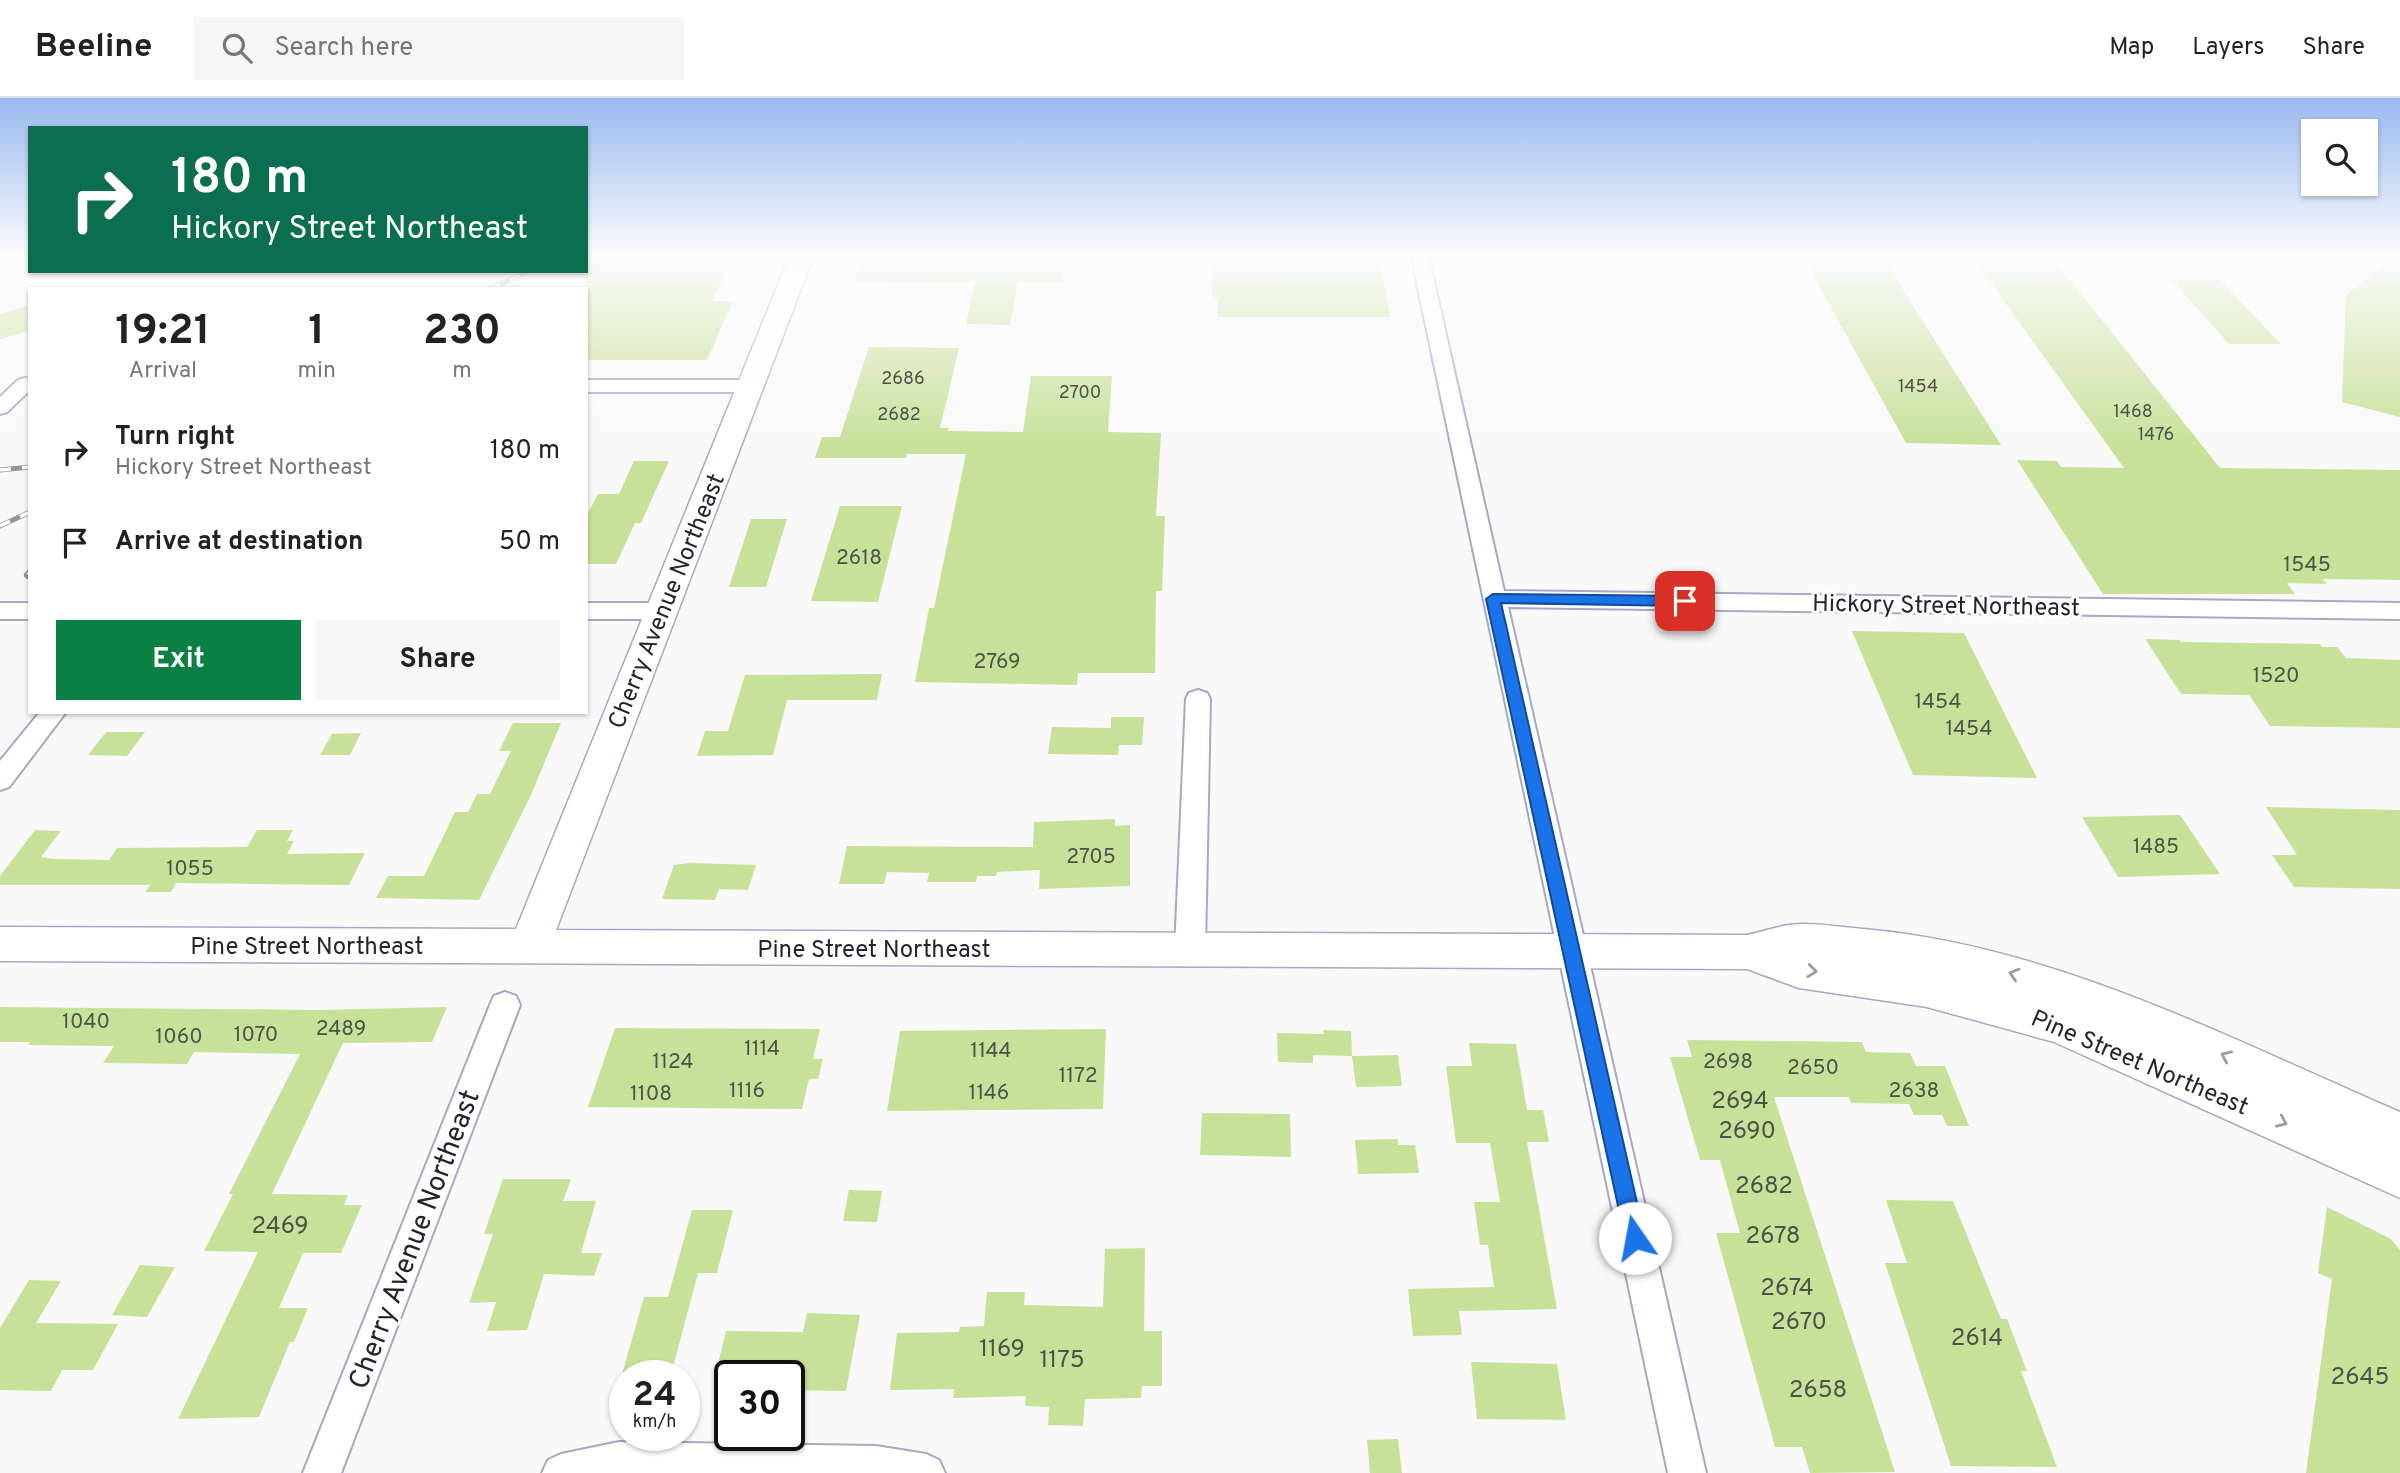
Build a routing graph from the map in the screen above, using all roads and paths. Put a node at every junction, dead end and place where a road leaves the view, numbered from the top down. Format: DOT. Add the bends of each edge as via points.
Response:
graph roads {
  1 [pos="777,319"];
  2 [pos="1433,319"];
  3 [pos="0,384"];
  4 [pos="27,384"];
  5 [pos="588,386"];
  6 [pos="750,386"];
  7 [pos="0,408"];
  8 [pos="1493,599"];
  9 [pos="0,611"];
  10 [pos="28,611"];
  11 [pos="588,611"];
  12 [pos="662,611"];
  13 [pos="2400,611"];
  14 [pos="1198,699"];
  15 [pos="52,714"];
  16 [pos="0,780"];
  17 [pos="0,944"];
  18 [pos="529,947"];
  19 [pos="1190,950"];
  20 [pos="1572,951"];
  21 [pos="1747,951"];
  22 [pos="505,1005"];
  23 [pos="2400,1133"];
  24 [pos="2400,1176"];
  25 [pos="322,1473"];
  26 [pos="561,1473"];
  27 [pos="926,1473"];
  28 [pos="1687,1473"];
  1 -- 6 [label="main road, Cherry Avenue Northeast"];
  2 -- 8 [label="street"];
  3 -- 4 [label="street"];
  4 -- 7 [label="street"];
  5 -- 6 [label="street"];
  6 -- 12 [label="main road, Cherry Avenue Northeast"];
  8 -- 13 [label="street, Hickory Street Northeast"];
  8 -- 20 [label="street"];
  9 -- 10 [label="street"];
  11 -- 12 [label="street"];
  12 -- 18 [label="main road, Cherry Avenue Northeast"];
  14 -- 19 [label="street"];
  15 -- 16 [label="street"];
  17 -- 18 [label="main road, Pine Street Northeast"];
  18 -- 19 [label="main road, Pine Street Northeast"];
  19 -- 20 [label="main road, Pine Street Northeast"];
  20 -- 21 [label="main road, Pine Street Northeast"];
  20 -- 28 [label="street"];
  23 -- 21 [label="main road, Pine Street Northeast, one-way" via="2120,1011 2006,972 1869,945 1789,942"];
  21 -- 24 [label="main road, Pine Street Northeast, one-way" via="1799,970 1927,989 2061,1025"];
  22 -- 25 [label="street, Cherry Avenue Northeast"];
  26 -- 27 [label="street" via="619,1461 876,1465"];
}
